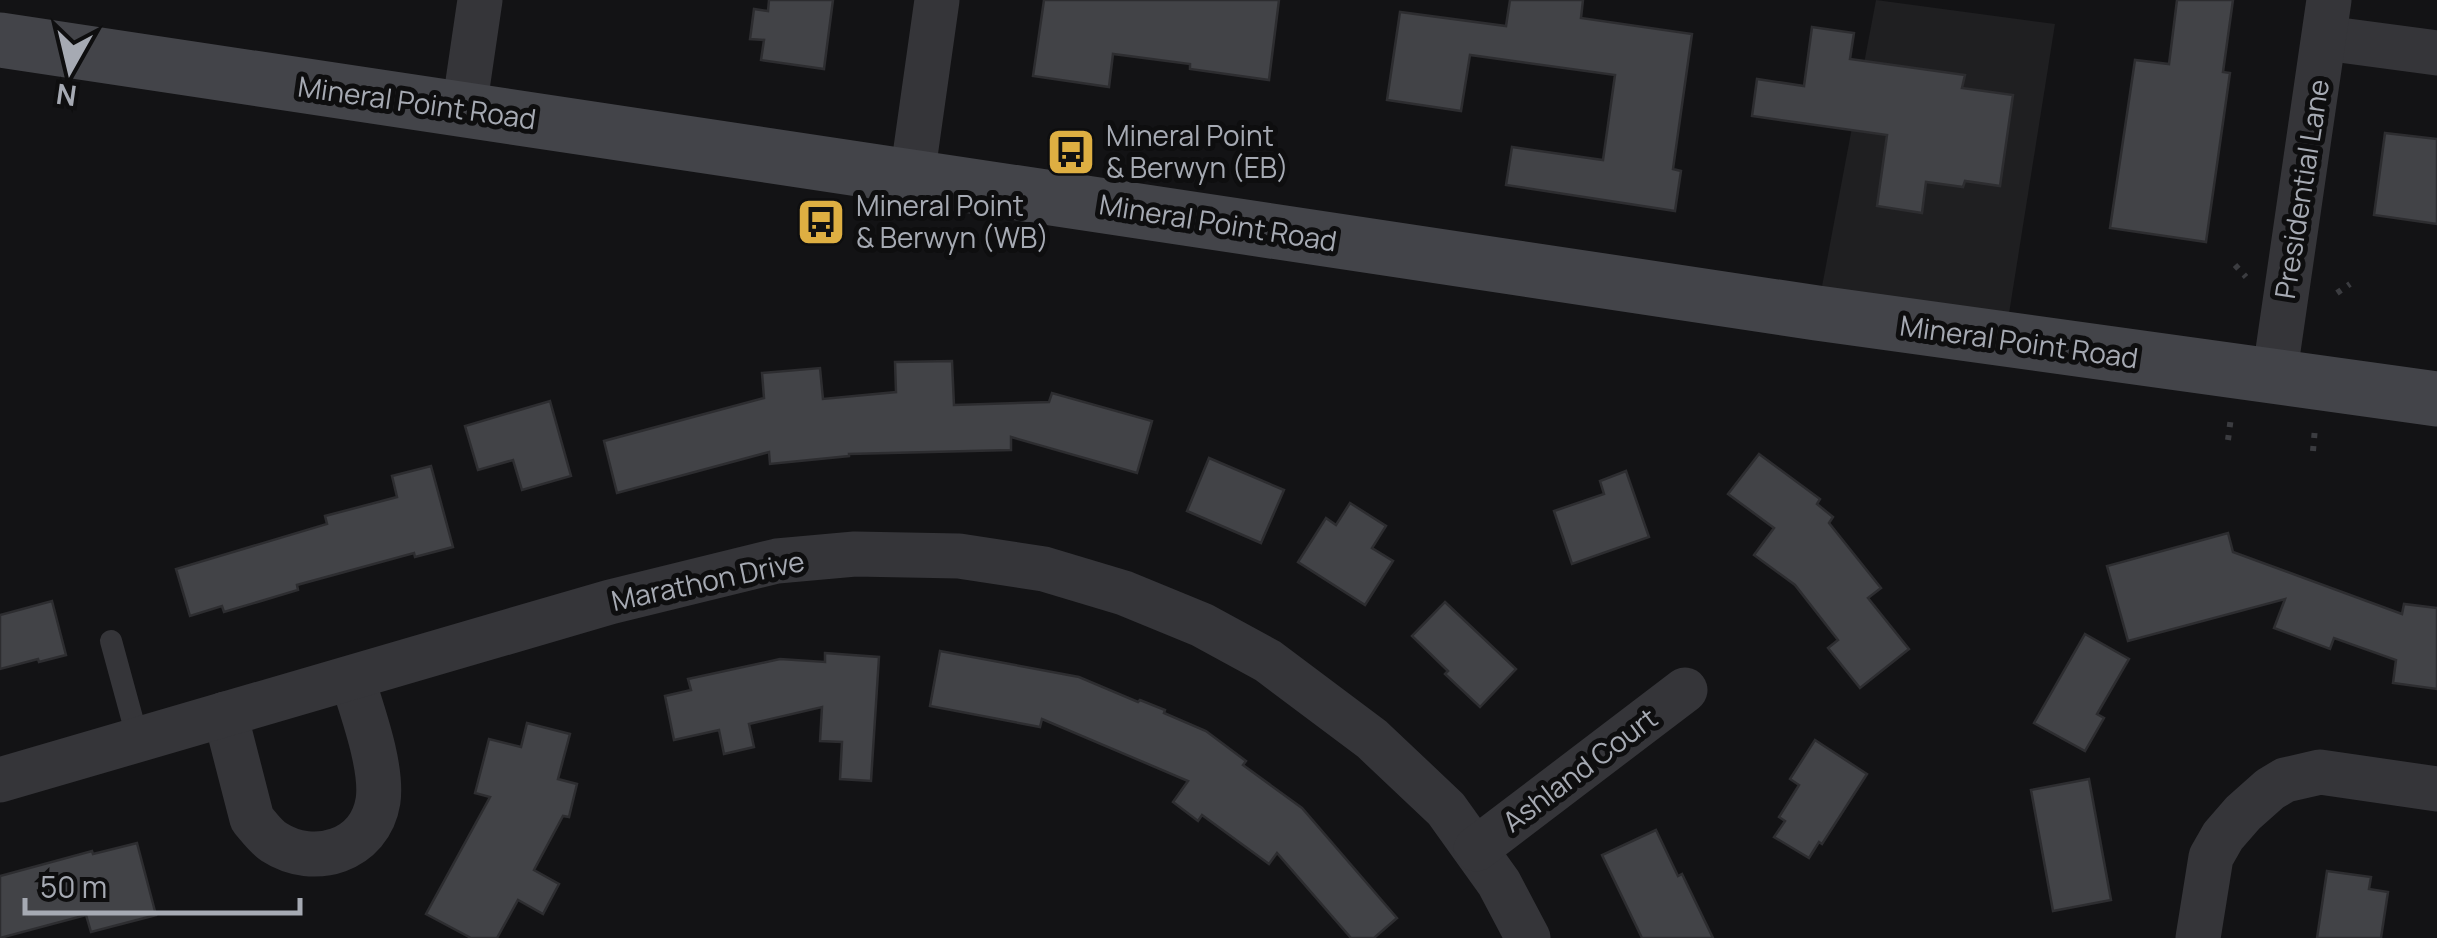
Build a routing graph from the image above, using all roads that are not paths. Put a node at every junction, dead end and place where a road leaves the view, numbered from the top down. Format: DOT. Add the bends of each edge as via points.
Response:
graph roads {
  1 [pos="480,0"];
  2 [pos="937,0"];
  3 [pos="2327,19"];
  4 [pos="0,40"];
  5 [pos="2437,54"];
  6 [pos="464,109"];
  7 [pos="912,177"];
  8 [pos="2274,378"];
  9 [pos="2437,399"];
  10 [pos="111,641"];
  11 [pos="352,678"];
  12 [pos="1685,690"];
  13 [pos="224,714"];
  14 [pos="138,740"];
  15 [pos="0,780"];
  16 [pos="2437,789"];
  17 [pos="1476,849"];
  18 [pos="1528,938"];
  19 [pos="2198,938"];
  1 -- 6 [label="street"];
  2 -- 7 [label="street"];
  3 -- 5 [label="street"];
  3 -- 8 [label="street, Presidential Lane"];
  4 -- 6 [label="main road, Mineral Point Road"];
  6 -- 7 [label="main road, Mineral Point Road"];
  7 -- 8 [label="main road, Mineral Point Road"];
  8 -- 9 [label="main road, Mineral Point Road"];
  10 -- 14 [label="lane"];
  11 -- 13 [label="street, Marathon Drive"];
  11 -- 13 [label="street" via="371,742 378,803 359,840 333,852 291,850 261,831"];
  11 -- 17 [label="street, Marathon Drive" via="777,561 958,556 1044,569 1202,625 1268,662 1372,739 1446,808"];
  12 -- 17 [label="street, Ashland Court"];
  13 -- 14 [label="street, Marathon Drive"];
  14 -- 15 [label="street, Marathon Drive"];
  16 -- 19 [label="street" via="2320,772 2270,788 2211,857"];
  17 -- 18 [label="street, Marathon Drive"];
}
